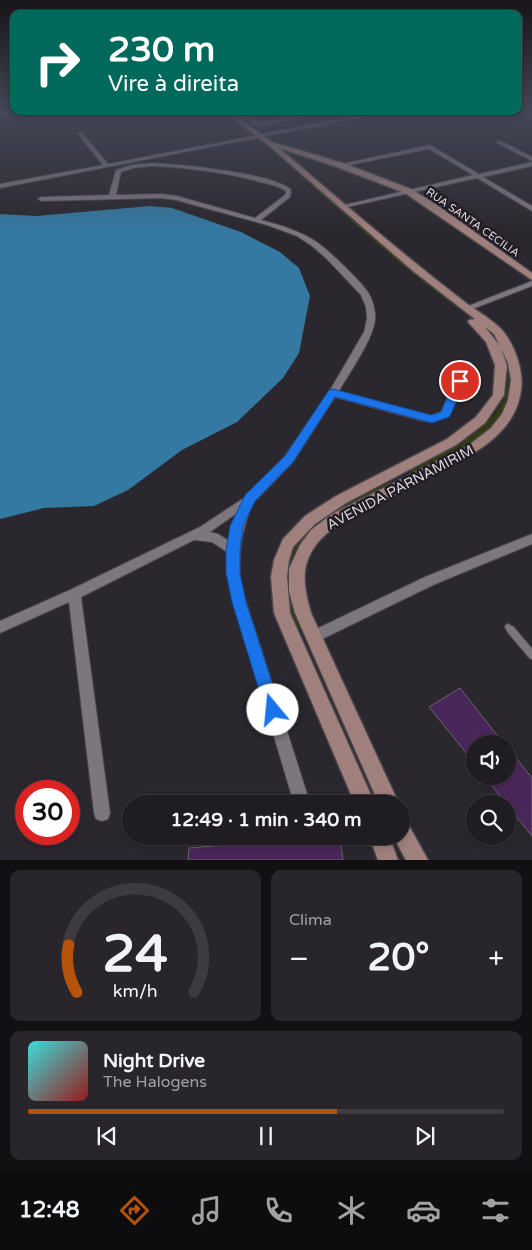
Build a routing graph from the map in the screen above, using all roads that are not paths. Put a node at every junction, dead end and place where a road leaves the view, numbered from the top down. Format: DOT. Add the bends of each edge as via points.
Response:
graph roads {
  1 [pos="95,151"];
  2 [pos="188,151"];
  3 [pos="273,151"];
  4 [pos="274,151"];
  5 [pos="297,151"];
  6 [pos="406,151"];
  7 [pos="439,151"];
  8 [pos="517,151"];
  9 [pos="532,159"];
  10 [pos="532,164"];
  11 [pos="106,165"];
  12 [pos="340,165"];
  13 [pos="478,176"];
  14 [pos="0,186"];
  15 [pos="408,191"];
  16 [pos="112,197"];
  17 [pos="41,199"];
  18 [pos="343,206"];
  19 [pos="532,209"];
  20 [pos="256,220"];
  21 [pos="532,278"];
  22 [pos="532,282"];
  23 [pos="467,308"];
  24 [pos="467,364"];
  25 [pos="333,393"];
  26 [pos="392,473"];
  27 [pos="404,484"];
  28 [pos="250,499"];
  29 [pos="192,536"];
  30 [pos="532,539"];
  31 [pos="233,550"];
  32 [pos="74,594"];
  33 [pos="0,627"];
  34 [pos="508,627"];
  35 [pos="314,637"];
  36 [pos="532,655"];
  37 [pos="358,734"];
  38 [pos="338,743"];
  39 [pos="299,795"];
  40 [pos="361,795"];
  41 [pos="385,795"];
  42 [pos="102,813"];
  43 [pos="382,845"];
  44 [pos="409,845"];
  45 [pos="388,860"];
  46 [pos="418,860"];
  1 -- 11 [label="street"];
  2 -- 11 [label="street"];
  3 -- 26 [label="street, AVENIDA PARNAMIRIM" via="420,283 480,328 497,352 502,380 498,398 487,415 467,434"];
  4 -- 18 [label="street, AVENIDA PARNAMIRIM"];
  5 -- 12 [label="street, RUA SANTA CECILIA"];
  6 -- 12 [label="street"];
  7 -- 13 [label="street"];
  8 -- 9 [label="street"];
  10 -- 13 [label="street"];
  11 -- 14 [label="street"];
  12 -- 15 [label="street, RUA SANTA CECILIA"];
  13 -- 15 [label="street"];
  13 -- 19 [label="street"];
  15 -- 18 [label="street"];
  15 -- 21 [label="street, RUA SANTA CECILIA"];
  16 -- 17 [label="street"];
  16 -- 20 [label="street" via="177,198"];
  16 -- 20 [label="street" via="118,171 126,167 151,165 217,170 281,186 289,191 288,196"];
  18 -- 23 [label="street, AVENIDA PARNAMIRIM"];
  20 -- 25 [label="street" via="315,244 365,294 371,313 368,332"];
  22 -- 23 [label="street"];
  23 -- 27 [label="street, AVENIDA PARNAMIRIM" via="498,332 508,348 517,380 514,400 495,431 474,448"];
  24 -- 25 [label="street" via="445,414 439,418 423,418"];
  25 -- 28 [label="street" via="289,459"];
  26 -- 27 [label="street"];
  26 -- 38 [label="street, AVENIDA PARNAMIRIM" via="343,497 314,516 288,543 279,573 282,613"];
  27 -- 35 [label="street, AVENIDA PARNAMIRIM" via="337,518 316,534 305,549 297,569 297,591"];
  28 -- 29 [label="street"];
  28 -- 31 [label="street" via="237,526"];
  29 -- 31 [label="street" via="214,537"];
  29 -- 32 [label="street"];
  30 -- 35 [label="street" via="429,581"];
  31 -- 39 [label="street" via="233,573 239,602"];
  32 -- 33 [label="street"];
  32 -- 42 [label="street"];
  34 -- 36 [label="lane"];
  35 -- 37 [label="street, AVENIDA PARNAMIRIM"];
  37 -- 38 [label="street"];
  37 -- 41 [label="street, AVENIDA PARNAMIRIM"];
  38 -- 40 [label="street, AVENIDA PARNAMIRIM"];
  43 -- 45 [label="street"];
  44 -- 46 [label="street"];
}
